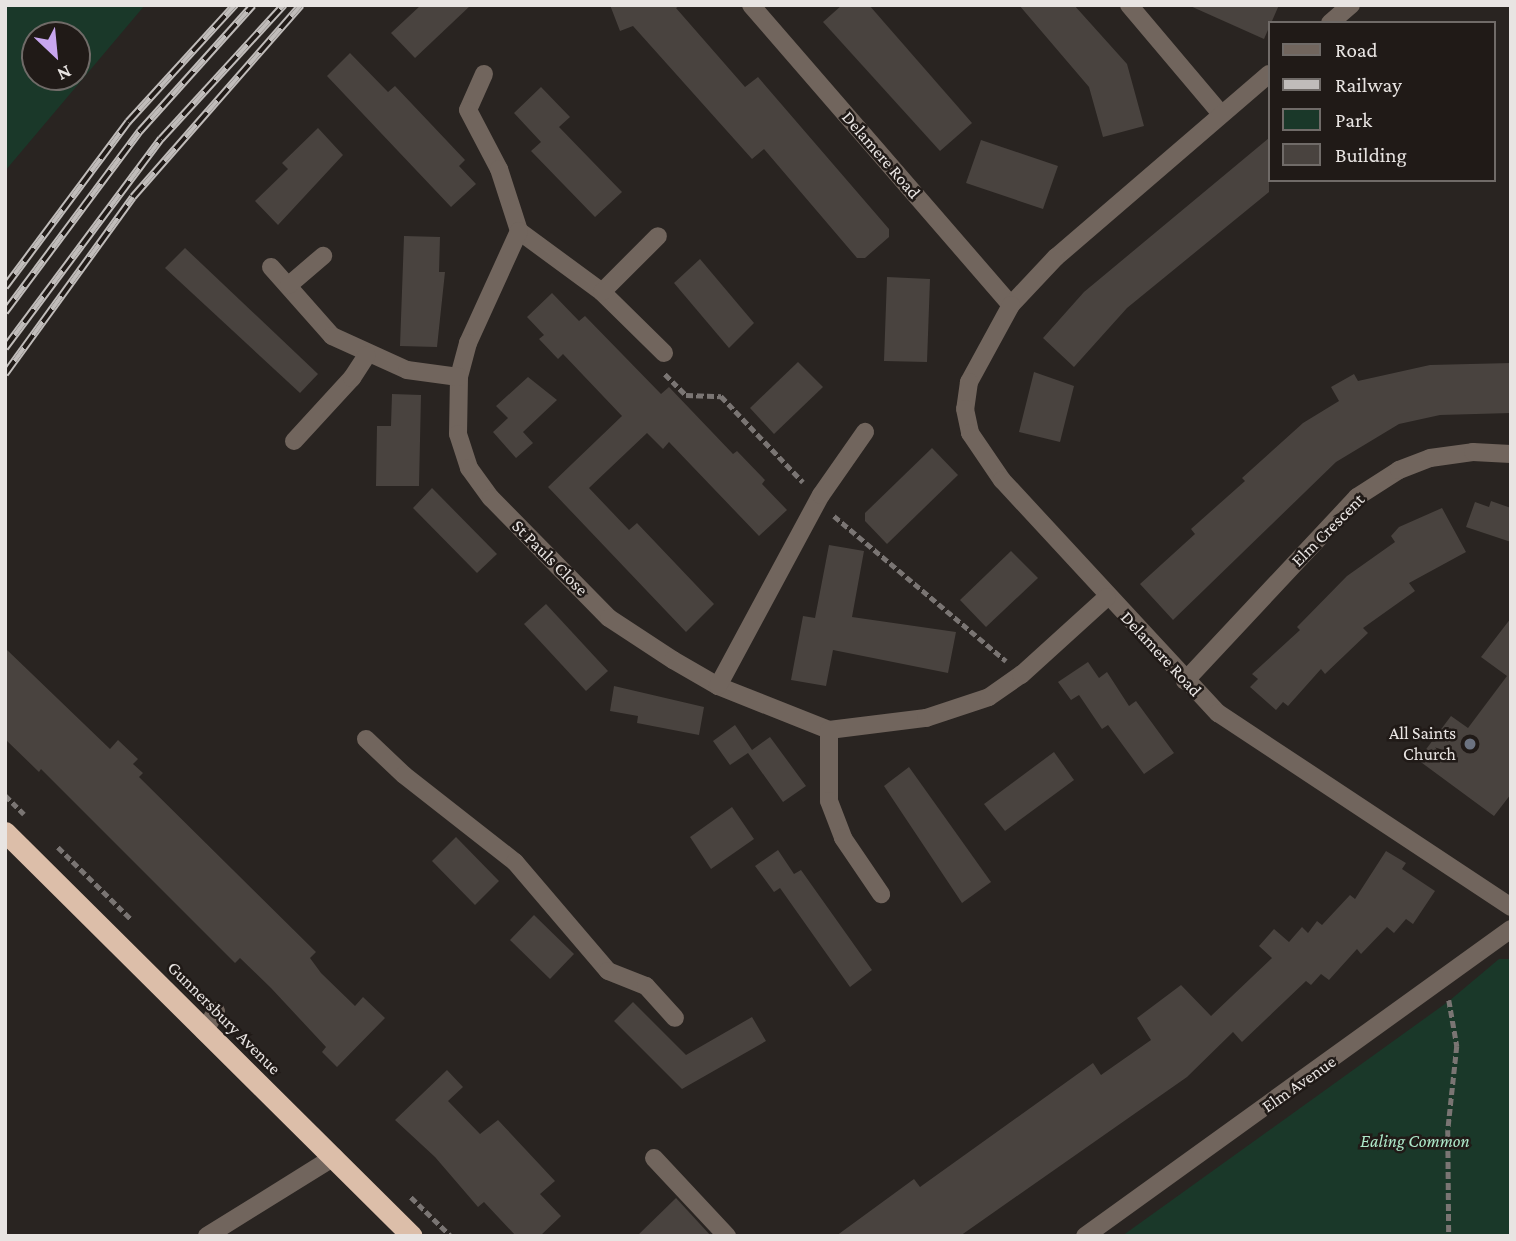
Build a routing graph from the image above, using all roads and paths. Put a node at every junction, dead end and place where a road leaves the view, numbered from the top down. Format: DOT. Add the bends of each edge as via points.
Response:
graph roads {
  1 [pos="751,5"];
  2 [pos="1129,5"];
  3 [pos="1351,5"];
  4 [pos="1332,21"];
  5 [pos="484,74"];
  6 [pos="1268,75"];
  7 [pos="1221,114"];
  8 [pos="519,231"];
  9 [pos="658,236"];
  10 [pos="323,256"];
  11 [pos="271,267"];
  12 [pos="289,285"];
  13 [pos="602,292"];
  14 [pos="1011,305"];
  15 [pos="664,353"];
  16 [pos="367,355"];
  17 [pos="459,377"];
  18 [pos="865,432"];
  19 [pos="293,441"];
  20 [pos="1511,454"];
  21 [pos="818,499"];
  22 [pos="1107,597"];
  23 [pos="1021,675"];
  24 [pos="1185,681"];
  25 [pos="718,686"];
  26 [pos="829,730"];
  27 [pos="366,739"];
  28 [pos="5,832"];
  29 [pos="881,894"];
  30 [pos="1511,907"];
  31 [pos="1511,929"];
  32 [pos="1447,979"];
  33 [pos="216,1011"];
  34 [pos="674,1018"];
  35 [pos="204,1032"];
  36 [pos="334,1157"];
  37 [pos="654,1158"];
  38 [pos="207,1236"];
  39 [pos="412,1236"];
  40 [pos="727,1236"];
  41 [pos="1085,1236"];
  42 [pos="1449,1236"];
  1 -- 14 [label="street, Delamere Road"];
  2 -- 7 [label="street"];
  3 -- 4 [label="street"];
  5 -- 8 [label="street" via="468,110 499,169"];
  6 -- 7 [label="street, Delamere Road"];
  7 -- 14 [label="street, Delamere Road" via="1056,257"];
  8 -- 13 [label="street"];
  8 -- 17 [label="street, St Pauls Close" via="468,343"];
  9 -- 13 [label="street"];
  10 -- 12 [label="street"];
  11 -- 12 [label="street"];
  12 -- 16 [label="street" via="332,336"];
  13 -- 15 [label="street"];
  14 -- 22 [label="street, Delamere Road" via="969,382 965,409 970,433 1002,480"];
  15 -- 21 [label="path" via="662,372 686,396 721,396"];
  16 -- 17 [label="street" via="407,370"];
  16 -- 19 [label="street" via="352,378"];
  17 -- 25 [label="street, St Pauls Close" via="458,434 469,468 491,498 609,618"];
  18 -- 21 [label="street"];
  20 -- 24 [label="street, Elm Crescent" via="1473,452 1430,458 1399,470 1357,497"];
  21 -- 23 [label="path"];
  21 -- 25 [label="street"];
  22 -- 23 [label="street, St Pauls Close"];
  22 -- 24 [label="street, Delamere Road"];
  23 -- 26 [label="street, St Pauls Close" via="989,697 926,718"];
  24 -- 30 [label="street, Delamere Road" via="1218,713"];
  25 -- 26 [label="street, St Pauls Close"];
  26 -- 29 [label="street" via="829,801 843,838"];
  27 -- 34 [label="street" via="404,775 515,862 608,971 646,986"];
  28 -- 35 [label="highway, Gunnersbury Avenue"];
  31 -- 32 [label="street, Elm Avenue"];
  32 -- 41 [label="street, Elm Avenue"];
  32 -- 42 [label="path" via="1457,1046 1448,1129"];
  33 -- 35 [label="street"];
  35 -- 36 [label="highway, Gunnersbury Avenue"];
  36 -- 38 [label="street"];
  36 -- 39 [label="highway, Gunnersbury Avenue"];
  37 -- 40 [label="street"];
}
